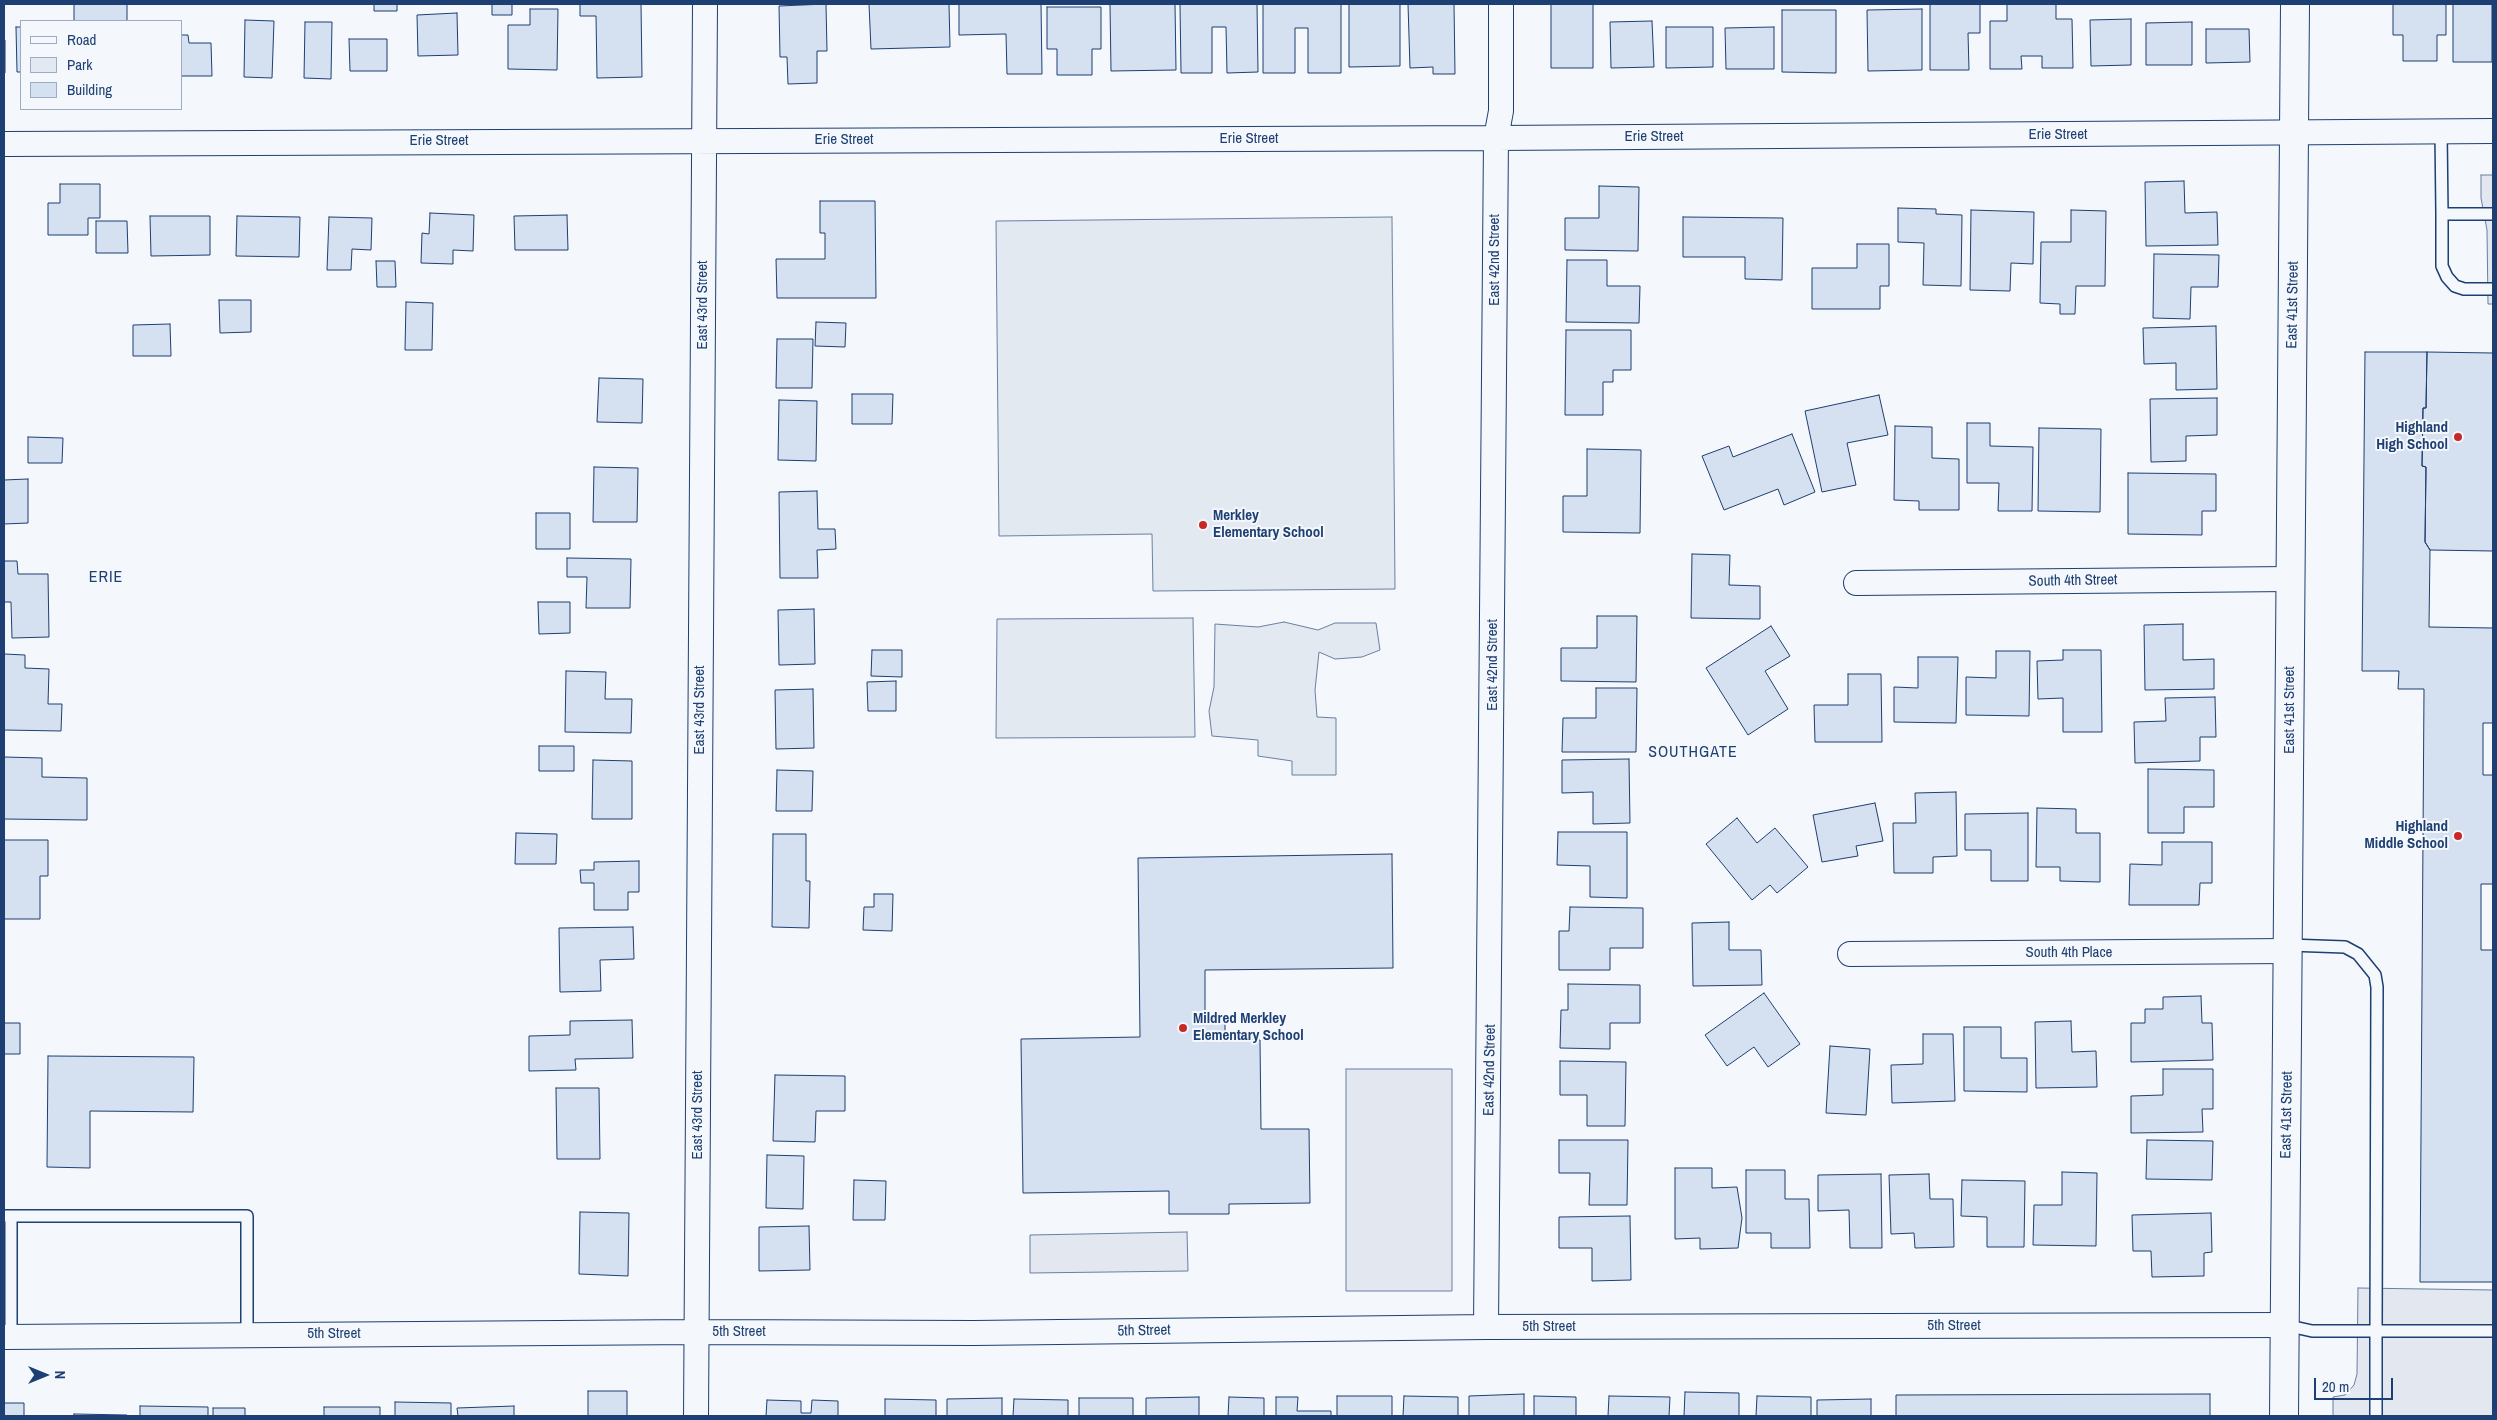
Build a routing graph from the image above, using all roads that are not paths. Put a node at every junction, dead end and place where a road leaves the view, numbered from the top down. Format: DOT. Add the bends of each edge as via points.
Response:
graph roads {
  1 [pos="705,4"];
  2 [pos="1501,4"];
  3 [pos="2295,4"];
  4 [pos="2441,131"];
  5 [pos="2493,131"];
  6 [pos="2295,133"];
  7 [pos="1496,138"];
  8 [pos="704,140"];
  9 [pos="4,144"];
  10 [pos="2442,214"];
  11 [pos="2493,214"];
  12 [pos="2493,289"];
  13 [pos="2290,579"];
  14 [pos="1856,583"];
  15 [pos="2289,948"];
  16 [pos="1850,954"];
  17 [pos="8,1216"];
  18 [pos="2285,1325"];
  19 [pos="1486,1327"];
  20 [pos="2376,1331"];
  21 [pos="2493,1331"];
  22 [pos="696,1332"];
  23 [pos="248,1335"];
  24 [pos="7,1337"];
  25 [pos="696,1416"];
  26 [pos="2284,1416"];
  27 [pos="2376,1416"];
  1 -- 8 [label="street, East 43rd Street"];
  2 -- 7 [label="street, East 42nd Street" via="1501,111"];
  3 -- 6 [label="street, East 41st Street"];
  4 -- 5 [label="street, Erie Street"];
  4 -- 6 [label="street, Erie Street"];
  4 -- 10 [label="lane"];
  6 -- 7 [label="street, Erie Street"];
  6 -- 13 [label="street, East 41st Street"];
  7 -- 8 [label="street, Erie Street"];
  7 -- 19 [label="street, East 42nd Street"];
  8 -- 9 [label="street, Erie Street"];
  8 -- 22 [label="street, East 43rd Street"];
  10 -- 11 [label="lane"];
  10 -- 12 [label="lane" via="2442,266 2448,277 2455,286 2464,289"];
  13 -- 14 [label="street, South 4th Street"];
  13 -- 15 [label="street, East 41st Street"];
  15 -- 16 [label="street, South 4th Place"];
  15 -- 18 [label="street, East 41st Street"];
  15 -- 20 [label="lane" via="2345,947 2358,954 2375,975"];
  17 -- 23 [label="lane" via="248,1216"];
  17 -- 24 [label="lane"];
  18 -- 19 [label="street, 5th Street"];
  18 -- 20 [label="lane" via="2312,1331"];
  18 -- 26 [label="street, East 41st Street"];
  19 -- 22 [label="street, 5th Street" via="974,1333"];
  20 -- 21 [label="lane"];
  20 -- 27 [label="lane"];
  22 -- 23 [label="street, 5th Street"];
  22 -- 25 [label="street, East 43rd Street"];
  23 -- 24 [label="street, 5th Street"];
}
